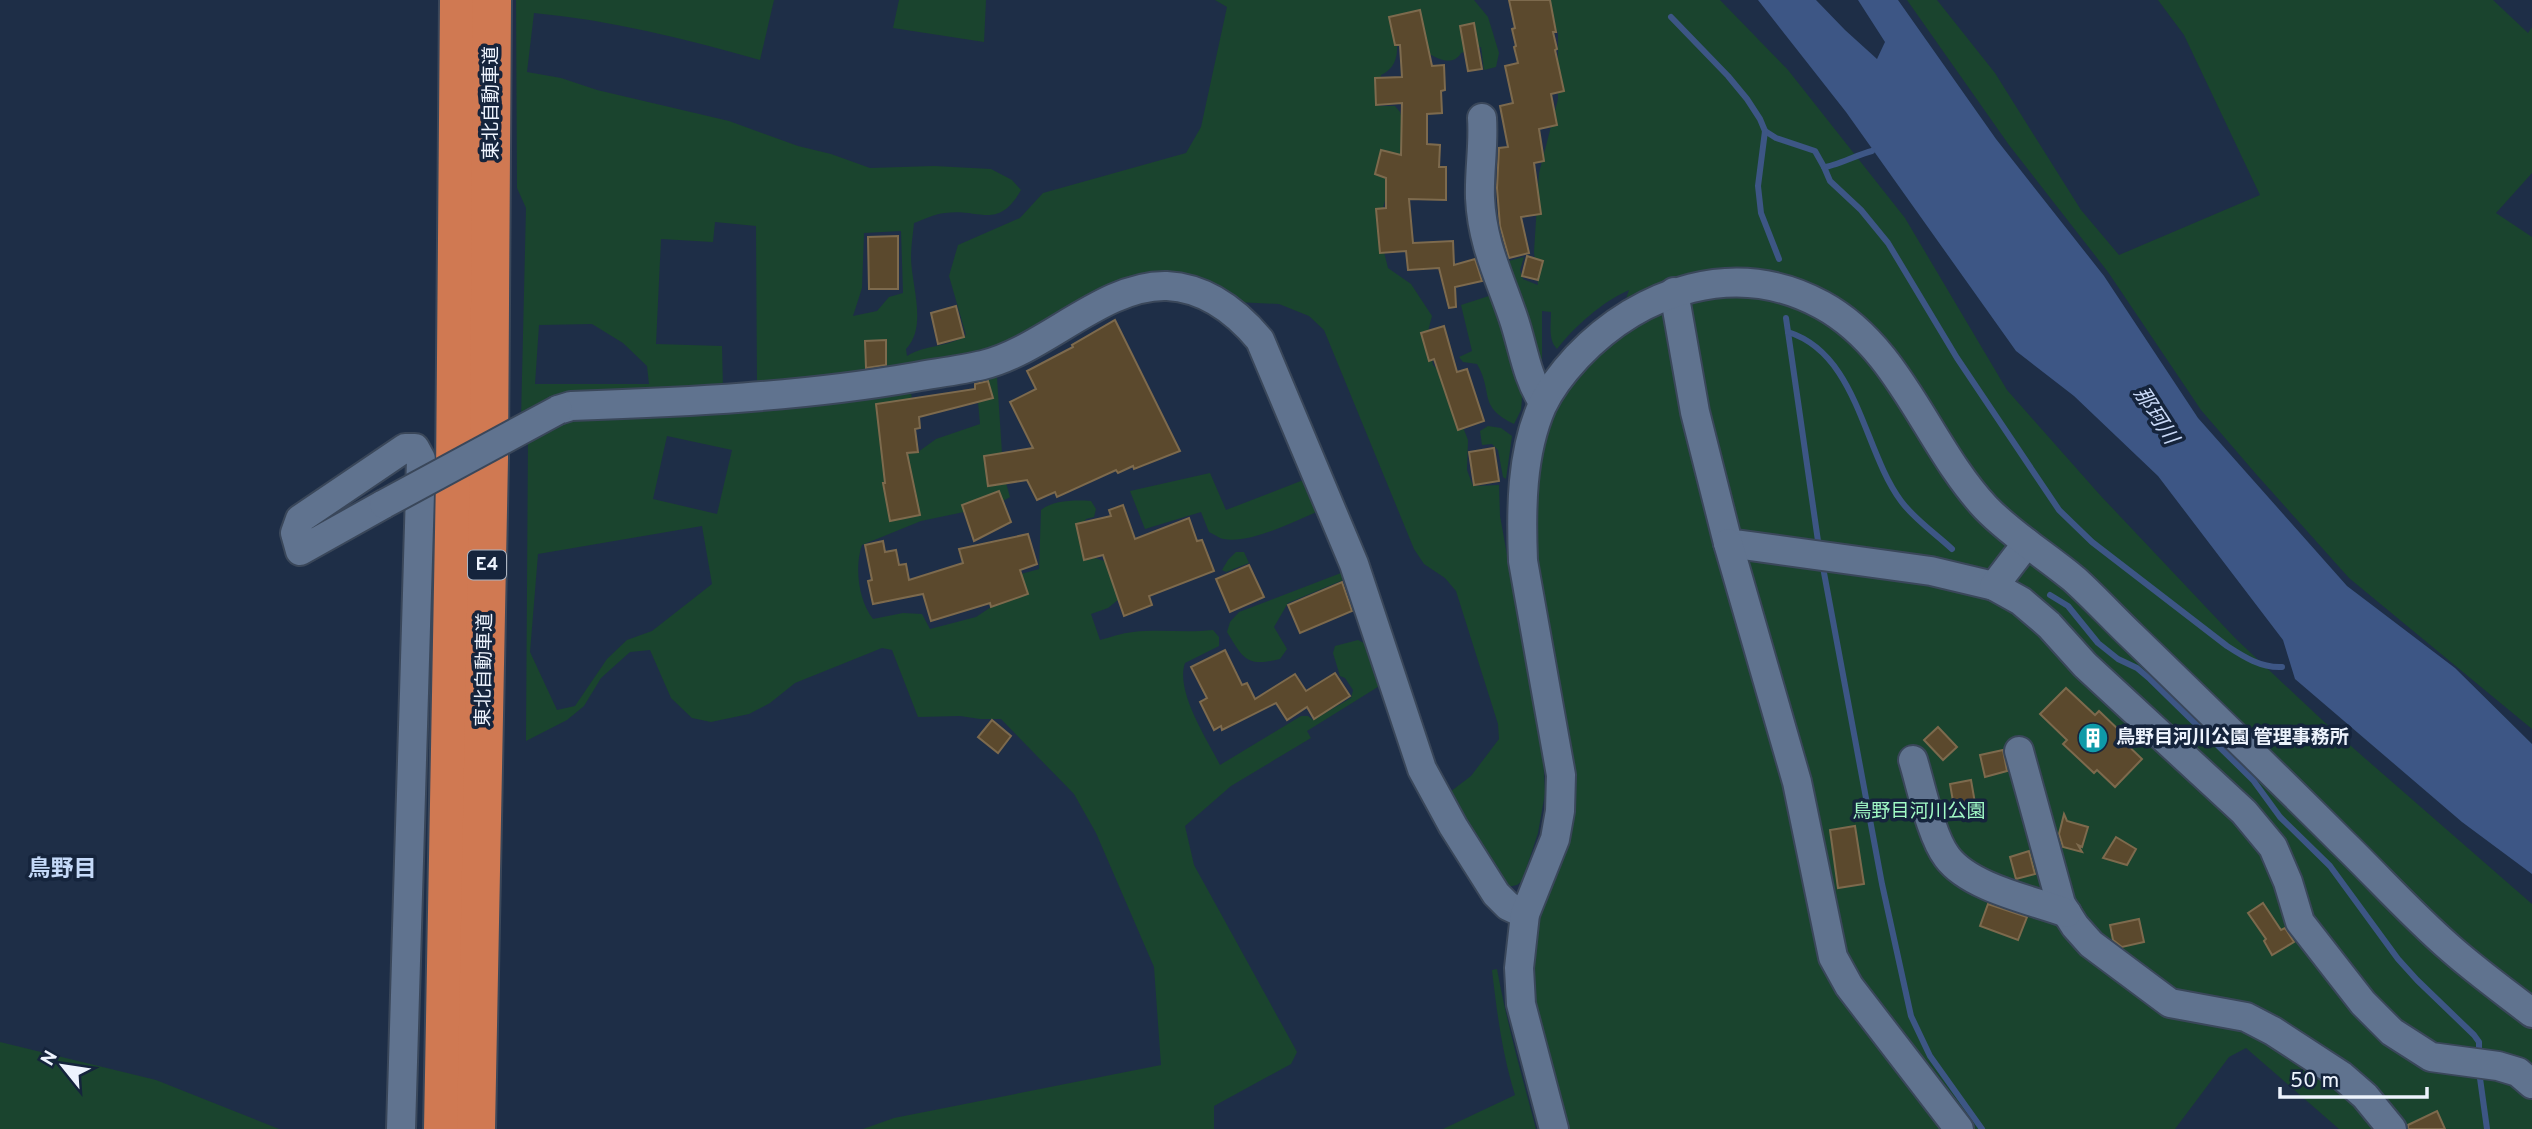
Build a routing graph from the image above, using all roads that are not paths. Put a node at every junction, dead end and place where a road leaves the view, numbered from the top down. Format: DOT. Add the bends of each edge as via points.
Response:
graph roads {
  1 [pos="458,0"];
  2 [pos="492,0"];
  3 [pos="1482,118"];
  4 [pos="1674,292"];
  5 [pos="1543,402"];
  6 [pos="1728,543"];
  7 [pos="2027,543"];
  8 [pos="1994,586"];
  9 [pos="2019,751"];
  10 [pos="1913,760"];
  11 [pos="2067,913"];
  12 [pos="1525,914"];
  13 [pos="2532,1013"];
  14 [pos="2532,1084"];
  15 [pos="401,1129"];
  16 [pos="443,1129"];
  17 [pos="476,1129"];
  18 [pos="1554,1129"];
  19 [pos="1959,1129"];
  20 [pos="2392,1129"];
  1 -- 16 [label="highway, 東北自動車道 / E4"];
  2 -- 17 [label="highway, 東北自動車道 / E4"];
  3 -- 5 [label="street" via="1484,234 1532,386"];
  4 -- 5 [label="street" via="1637,308 1598,336"];
  4 -- 6 [label="street" via="1695,412"];
  4 -- 7 [label="street" via="1715,284 1783,289 1822,305 1856,328 1879,352 1968,489"];
  5 -- 12 [label="street" via="1530,439 1521,526 1523,561 1561,775 1560,811 1555,839"];
  6 -- 8 [label="street" via="1931,571"];
  6 -- 19 [label="street" via="1797,782 1833,957 1849,986"];
  7 -- 8 [label="street"];
  7 -- 13 [label="street" via="2075,580 2448,946"];
  8 -- 14 [label="street" via="2049,625 2085,665 2244,813 2273,847 2300,922 2363,1003 2392,1032 2431,1057 2518,1072"];
  9 -- 11 [label="street"];
  10 -- 11 [label="street" via="1947,858 1983,883"];
  11 -- 20 [label="street" via="2091,944 2171,1003 2246,1017 2273,1031 2342,1076"];
  12 -- 15 [label="street, bridge" via="1496,894 1422,769 1354,564 1259,340 1234,311 1205,295 1186,288 1143,288 1117,297 1020,352 980,365 799,394 558,410 384,504 300,551 295,533 300,519 405,448 415,448 421,459"];
  12 -- 18 [label="street" via="1519,968 1521,1004"];
}
